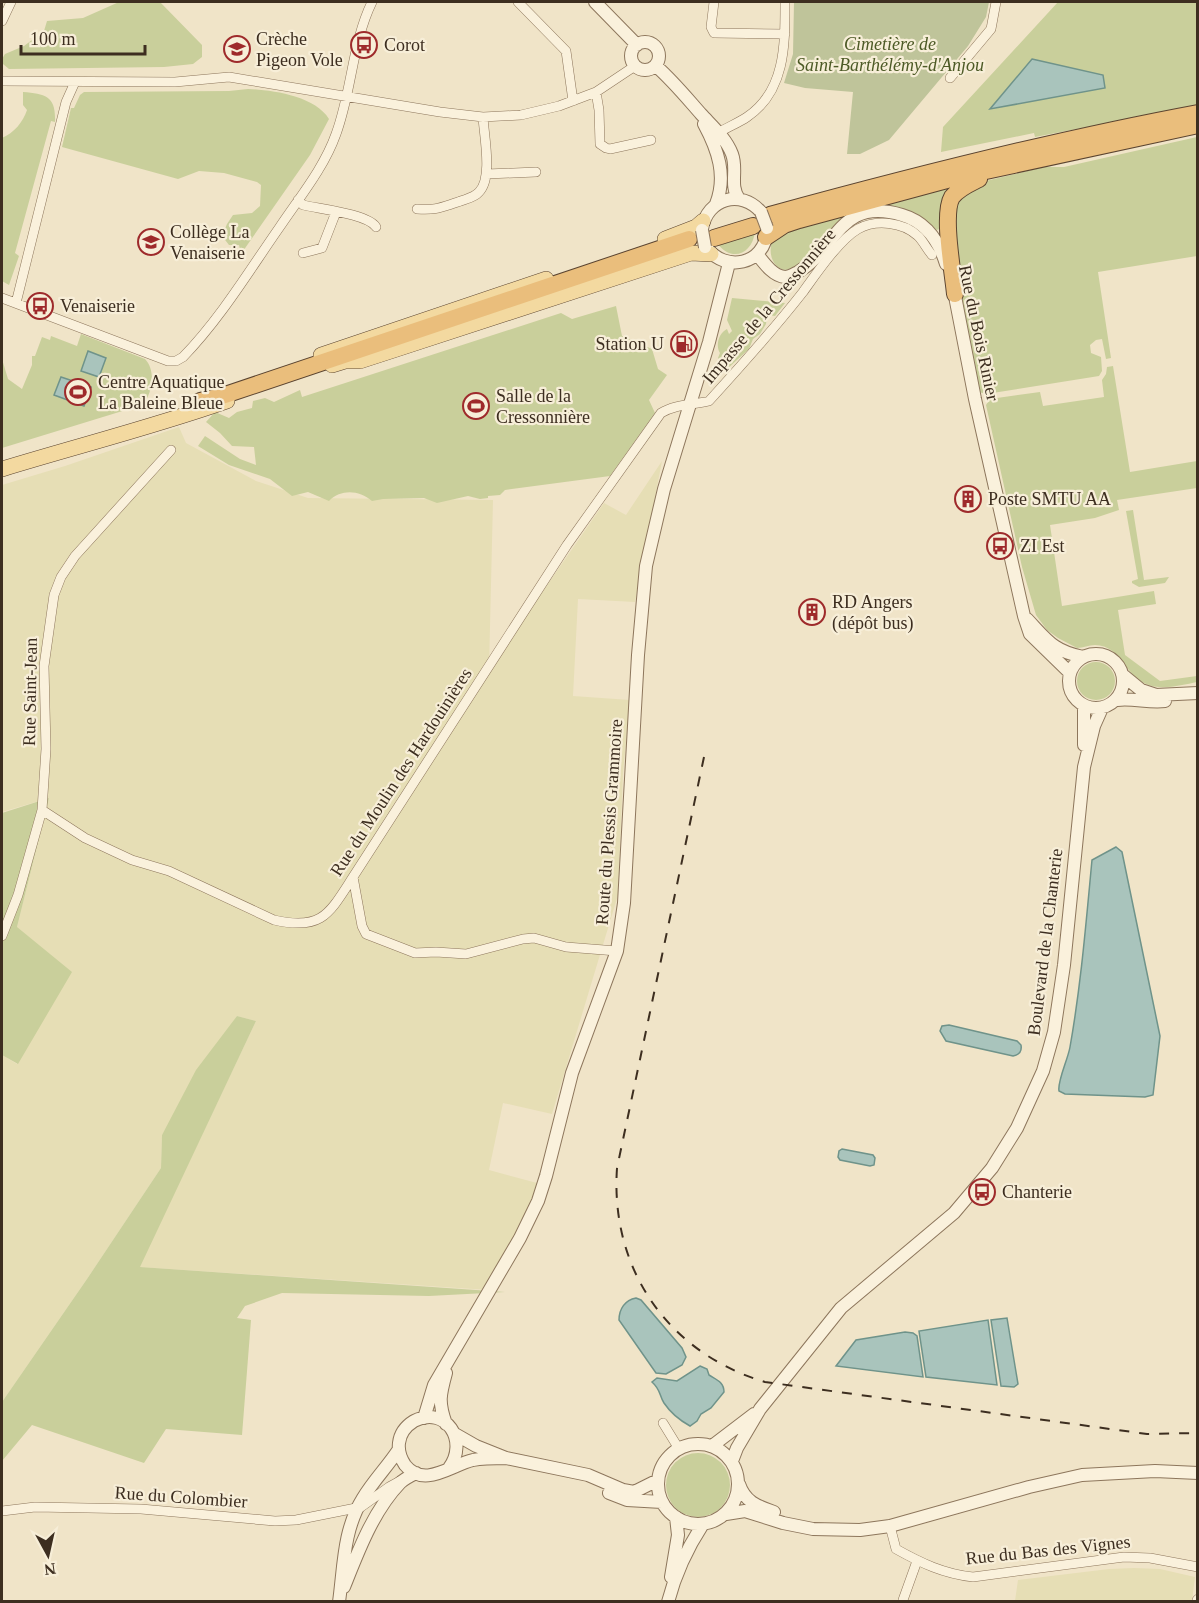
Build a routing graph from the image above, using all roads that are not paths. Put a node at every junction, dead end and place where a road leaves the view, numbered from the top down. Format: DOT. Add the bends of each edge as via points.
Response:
graph roads {
  1 [pos="11,2"];
  2 [pos="372,2"];
  3 [pos="519,2"];
  4 [pos="595,2"];
  5 [pos="714,2"];
  6 [pos="785,2"];
  7 [pos="996,2"];
  8 [pos="2,21"];
  9 [pos="785,34"];
  10 [pos="637,45"];
  11 [pos="634,66"];
  12 [pos="656,66"];
  13 [pos="950,78"];
  14 [pos="2,81"];
  15 [pos="57,82"];
  16 [pos="75,82"];
  17 [pos="596,92"];
  18 [pos="348,96"];
  19 [pos="573,101"];
  20 [pos="66,102"];
  21 [pos="693,105"];
  22 [pos="1197,113"];
  23 [pos="483,117"];
  24 [pos="1197,124"];
  25 [pos="718,133"];
  26 [pos="651,140"];
  27 [pos="1040,161"];
  28 [pos="536,172"];
  29 [pos="487,174"];
  30 [pos="739,199"];
  31 [pos="298,200"];
  32 [pos="716,204"];
  33 [pos="417,209"];
  34 [pos="336,212"];
  35 [pos="762,221"];
  36 [pos="376,227"];
  37 [pos="703,238"];
  38 [pos="303,253"];
  39 [pos="757,255"];
  40 [pos="932,255"];
  41 [pos="729,263"];
  42 [pos="955,294"];
  43 [pos="2,298"];
  44 [pos="16,303"];
  45 [pos="345,361"];
  46 [pos="200,401"];
  47 [pos="689,405"];
  48 [pos="88,442"];
  49 [pos="171,450"];
  50 [pos="2,469"];
  51 [pos="1024,616"];
  52 [pos="1083,657"];
  53 [pos="1070,673"];
  54 [pos="1124,676"];
  55 [pos="1195,693"];
  56 [pos="1117,700"];
  57 [pos="1084,706"];
  58 [pos="1102,708"];
  59 [pos="1084,767"];
  60 [pos="42,810"];
  61 [pos="353,878"];
  62 [pos="2,936"];
  63 [pos="616,951"];
  64 [pos="450,1360"];
  65 [pos="760,1409"];
  66 [pos="424,1418"];
  67 [pos="663,1423"];
  68 [pos="446,1424"];
  69 [pos="455,1434"];
  70 [pos="712,1446"];
  71 [pos="399,1449"];
  72 [pos="679,1449"];
  73 [pos="506,1458"];
  74 [pos="732,1461"];
  75 [pos="449,1468"];
  76 [pos="562,1469"];
  77 [pos="416,1473"];
  78 [pos="1193,1474"];
  79 [pos="658,1480"];
  80 [pos="401,1481"];
  81 [pos="739,1484"];
  82 [pos="662,1502"];
  83 [pos="358,1508"];
  84 [pos="2,1510"];
  85 [pos="726,1514"];
  86 [pos="676,1517"];
  87 [pos="912,1519"];
  88 [pos="703,1524"];
  89 [pos="890,1526"];
  90 [pos="917,1561"];
  91 [pos="1197,1567"];
  92 [pos="671,1587"];
  93 [pos="903,1600"];
  94 [pos="340,1601"];
  95 [pos="668,1602"];
  1 -- 8 [label="street"];
  2 -- 18 [label="street" via="358,41"];
  3 -- 19 [label="street" via="566,51"];
  4 -- 10 [label="street"];
  5 -- 9 [label="street" via="714,33"];
  6 -- 9 [label="street"];
  7 -- 13 [label="street" via="991,29"];
  9 -- 25 [label="street" via="780,69 764,102 748,117"];
  10 -- 11 [label="street" via="631,53"];
  10 -- 12 [label="street" via="654,45 660,57"];
  11 -- 12 [label="street" via="646,71"];
  11 -- 17 [label="street"];
  12 -- 21 [label="street"];
  14 -- 15 [label="street"];
  15 -- 16 [label="street"];
  15 -- 20 [label="street"];
  16 -- 18 [label="street" via="182,82 229,77"];
  16 -- 20 [label="street"];
  17 -- 19 [label="street"];
  17 -- 26 [label="street" via="600,144 610,148"];
  18 -- 23 [label="street"];
  18 -- 31 [label="street" via="336,136"];
  19 -- 23 [label="street" via="534,112"];
  20 -- 44 [label="street"];
  21 -- 25 [label="street"];
  21 -- 32 [label="street" via="718,157 722,182"];
  22 -- 35 [label="highway" via="985,151 875,177 778,204"];
  23 -- 29 [label="street"];
  24 -- 27 [label="highway"];
  24 -- 35 [label="highway" via="1003,160"];
  25 -- 30 [label="street" via="732,153 733,186"];
  27 -- 35 [label="highway" via="958,177 784,225"];
  27 -- 42 [label="highway" via="974,182 952,198 947,220"];
  28 -- 29 [label="street"];
  29 -- 33 [label="street" via="484,185 471,198 437,210"];
  30 -- 32 [label="street"];
  30 -- 35 [label="street"];
  31 -- 34 [label="street" via="303,205"];
  31 -- 44 [label="street" via="216,317 176,361"];
  32 -- 37 [label="street" via="708,211"];
  34 -- 36 [label="street" via="362,217"];
  34 -- 38 [label="street" via="322,248"];
  35 -- 37 [label="highway"];
  35 -- 39 [label="street" via="763,246"];
  37 -- 41 [label="street" via="719,260"];
  37 -- 45 [label="highway"];
  37 -- 46 [label="highway"];
  37 -- 46 [label="main road" via="681,233 354,343"];
  39 -- 41 [label="street"];
  39 -- 42 [label="street, Rue du Bois Rinier" via="778,274 791,276 855,217 870,212 898,214 924,226 940,245"];
  40 -- 47 [label="street, Impasse de la Cressonnière" via="908,228 877,224 858,228 709,400"];
  41 -- 47 [label="street, Route du Plessis Grammoire" via="710,342"];
  42 -- 51 [label="street, Rue du Bois Rinier"];
  43 -- 44 [label="street"];
  45 -- 48 [label="main road" via="211,407"];
  46 -- 48 [label="main road"];
  47 -- 61 [label="street, Rue du Moulin des Hardouinières" via="670,407 661,413 573,536"];
  47 -- 63 [label="street, Route du Plessis Grammoire" via="652,535 642,593 624,903"];
  48 -- 50 [label="main road"];
  49 -- 60 [label="street, Rue Saint-Jean" via="75,556 54,595 44,666 46,749"];
  51 -- 52 [label="street" via="1051,645"];
  51 -- 53 [label="street, Rue du Bois Rinier" via="1030,634"];
  52 -- 53 [label="street"];
  52 -- 54 [label="street" via="1108,656"];
  53 -- 57 [label="street" via="1073,696"];
  54 -- 55 [label="street" via="1156,695"];
  54 -- 56 [label="street"];
  55 -- 56 [label="street" via="1153,703 1131,698"];
  56 -- 58 [label="street"];
  57 -- 58 [label="street"];
  57 -- 59 [label="street, Boulevard de la Chanterie"];
  58 -- 59 [label="street, Boulevard de la Chanterie"];
  59 -- 65 [label="street, Boulevard de la Chanterie" via="1054,1032 1043,1071 1017,1128 987,1174 954,1213 841,1308"];
  60 -- 61 [label="street, Rue du Moulin des Hardouinières" via="85,838 132,860 169,871 274,920 288,923 323,918"];
  60 -- 62 [label="street, Rue Saint-Jean"];
  61 -- 63 [label="street" via="366,934 415,952 466,954 534,938 566,947"];
  63 -- 64 [label="street, Route du Plessis Grammoire" via="572,1073 538,1201"];
  64 -- 66 [label="street, Route du Plessis Grammoire" via="434,1385"];
  64 -- 68 [label="street, Route du Plessis Grammoire" via="439,1406"];
  65 -- 70 [label="street, Boulevard de la Chanterie"];
  65 -- 74 [label="street, Boulevard de la Chanterie"];
  66 -- 68 [label="street"];
  66 -- 71 [label="street" via="405,1429"];
  67 -- 72 [label="street"];
  68 -- 69 [label="street"];
  69 -- 73 [label="street"];
  69 -- 75 [label="street" via="457,1452"];
  70 -- 72 [label="street" via="699,1444"];
  70 -- 74 [label="street"];
  71 -- 77 [label="street" via="404,1464"];
  71 -- 83 [label="street"];
  72 -- 79 [label="street" via="664,1462"];
  73 -- 75 [label="street" via="475,1460"];
  73 -- 76 [label="street"];
  74 -- 81 [label="street"];
  75 -- 77 [label="street" via="433,1476"];
  76 -- 79 [label="street" via="588,1475 623,1491 634,1492"];
  76 -- 82 [label="street" via="627,1500"];
  77 -- 80 [label="street"];
  78 -- 87 [label="street" via="1155,1471 1082,1475"];
  79 -- 82 [label="street"];
  80 -- 83 [label="street"];
  80 -- 94 [label="street" via="356,1556"];
  81 -- 85 [label="street"];
  81 -- 87 [label="street" via="749,1501 786,1517 842,1523"];
  82 -- 86 [label="street"];
  83 -- 84 [label="street, Rue du Colombier" via="275,1521 141,1509"];
  83 -- 94 [label="street" via="343,1552"];
  85 -- 88 [label="street"];
  85 -- 89 [label="street" via="745,1511 783,1523 838,1531"];
  86 -- 88 [label="street"];
  86 -- 92 [label="street" via="678,1534"];
  87 -- 89 [label="street"];
  88 -- 92 [label="street"];
  89 -- 90 [label="street, Rue du Bas des Vignes" via="896,1549"];
  90 -- 91 [label="street, Rue du Bas des Vignes" via="954,1575 973,1577 1124,1557"];
  90 -- 93 [label="street"];
  92 -- 95 [label="street"];
}
